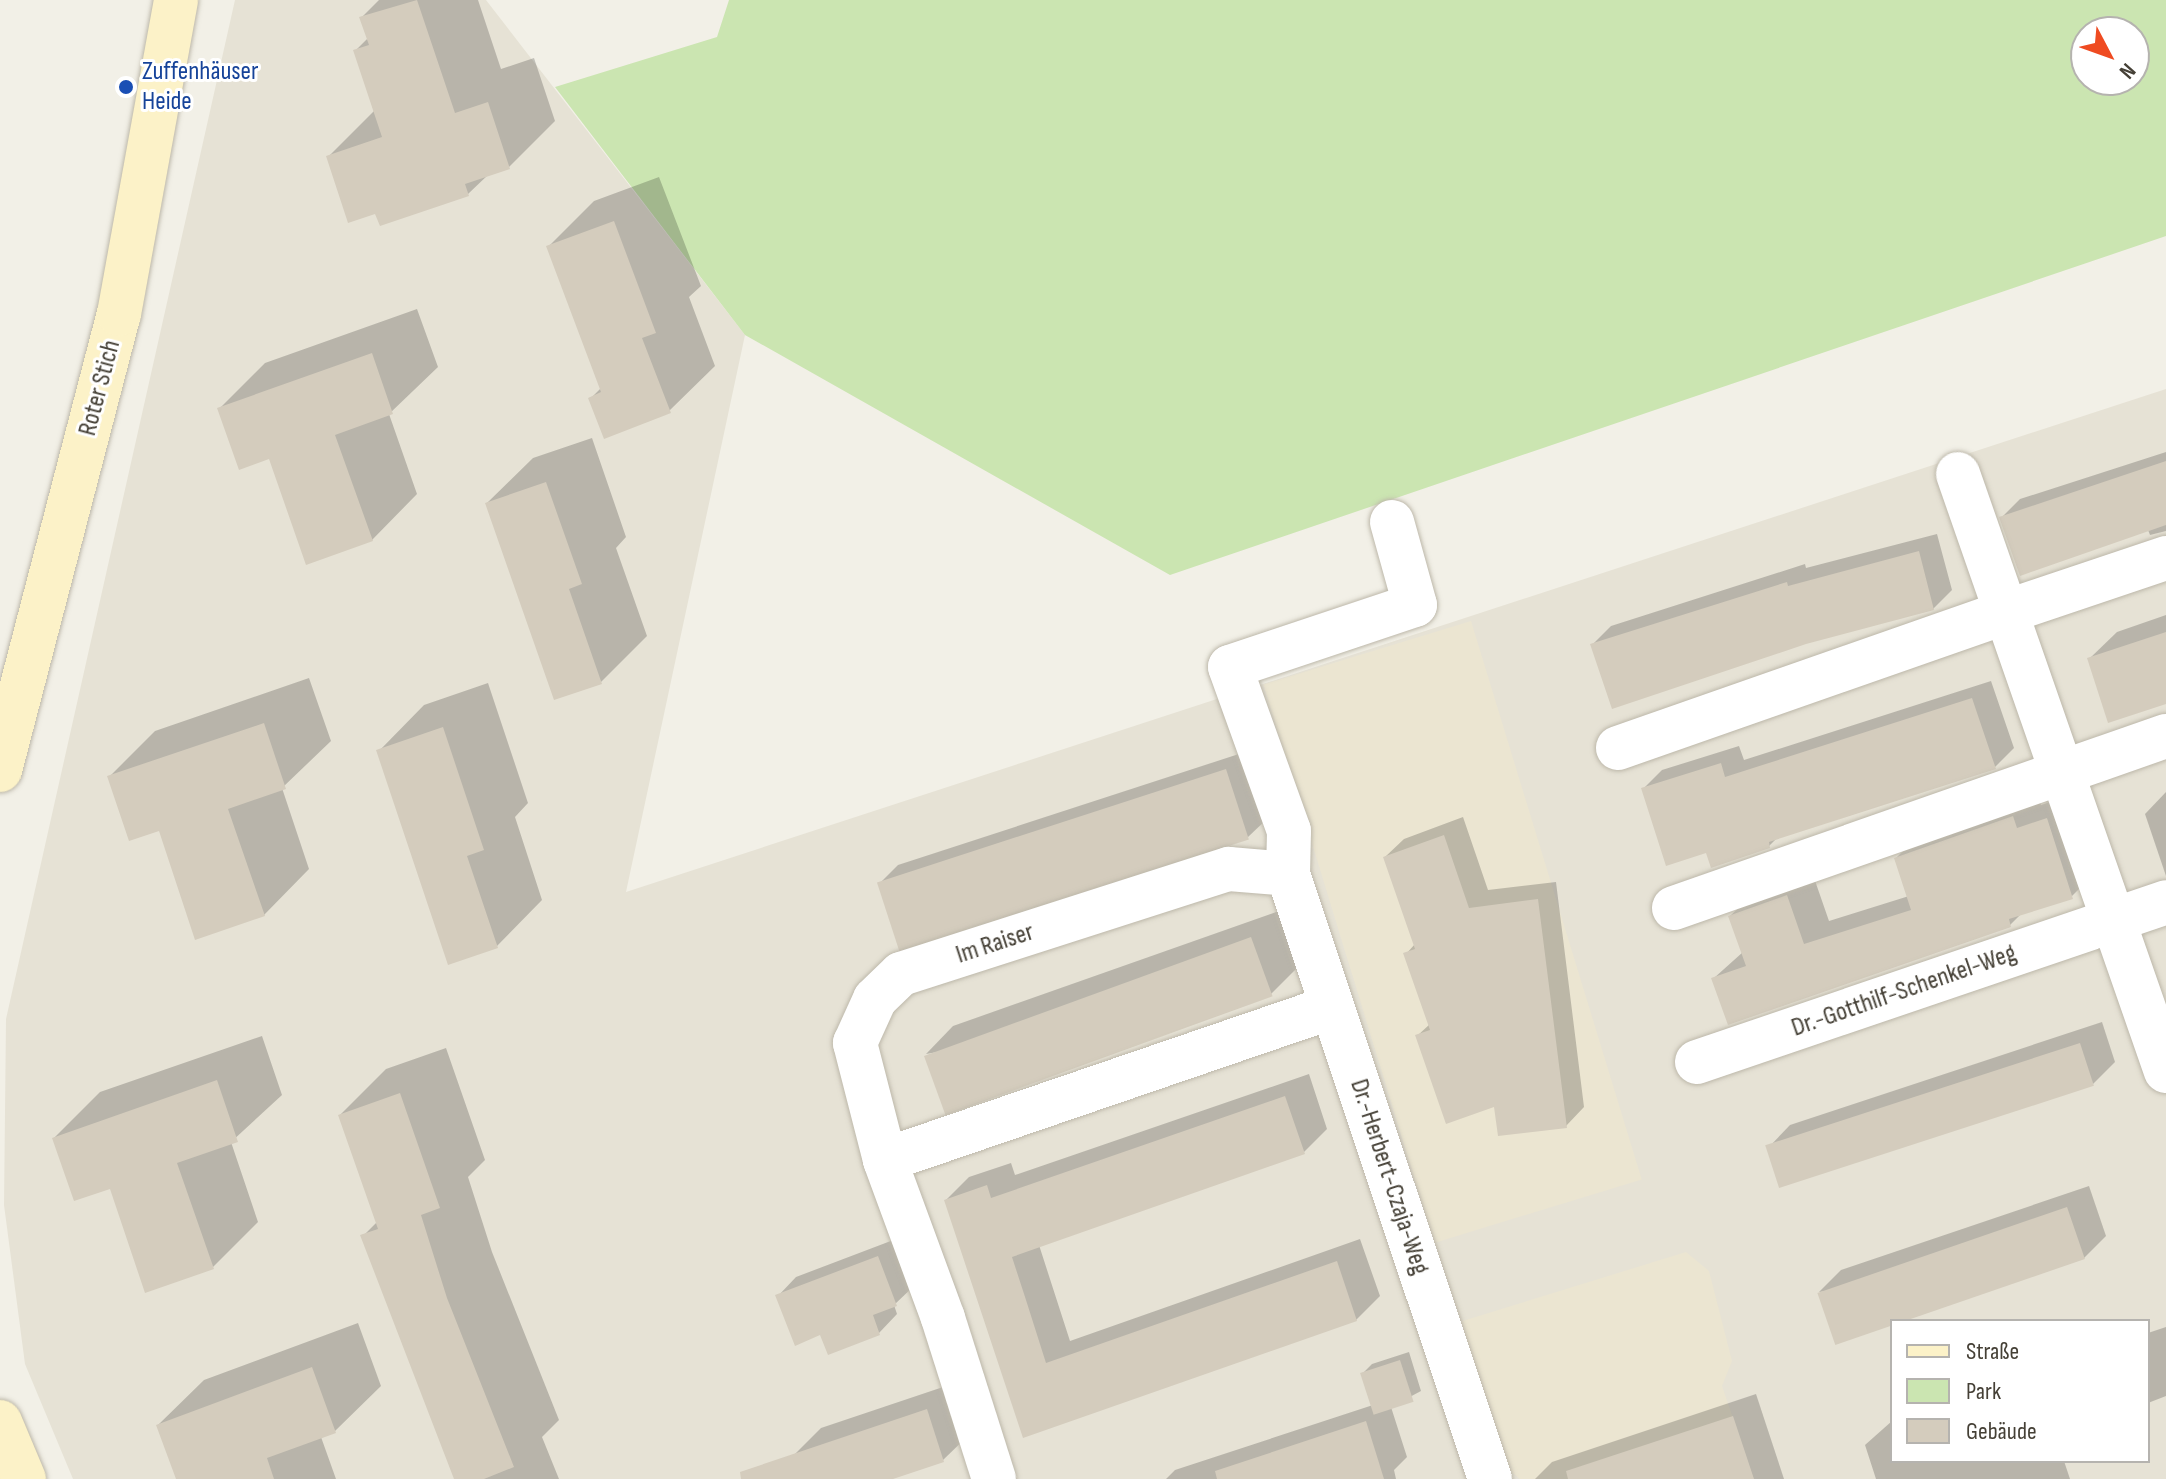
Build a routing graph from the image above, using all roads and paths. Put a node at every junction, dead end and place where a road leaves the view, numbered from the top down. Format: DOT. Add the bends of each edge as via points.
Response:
graph roads {
  1 [pos="176,0"];
  2 [pos="1958,474"];
  3 [pos="1392,522"];
  4 [pos="2166,558"];
  5 [pos="2006,612"];
  6 [pos="2166,736"];
  7 [pos="1618,748"];
  8 [pos="0,770"];
  9 [pos="2059,772"];
  10 [pos="1288,874"];
  11 [pos="1674,908"];
  12 [pos="2136,911"];
  13 [pos="1332,1007"];
  14 [pos="1697,1062"];
  15 [pos="2166,1071"];
  16 [pos="885,1160"];
  17 [pos="0,1422"];
  18 [pos="24,1479"];
  19 [pos="994,1479"];
  20 [pos="1490,1479"];
  1 -- 8 [label="street, Roter Stich" via="119,314"];
  2 -- 5 [label="street"];
  3 -- 10 [label="street, Dr.-Herbert-Czaja-Weg" via="1415,605 1230,667 1289,831"];
  4 -- 5 [label="street"];
  5 -- 7 [label="street"];
  5 -- 9 [label="street"];
  6 -- 9 [label="street"];
  9 -- 11 [label="street"];
  9 -- 12 [label="street"];
  10 -- 13 [label="street, Dr.-Herbert-Czaja-Weg"];
  10 -- 16 [label="street, Im Raiser" via="1229,869 901,974 875,999 855,1043"];
  12 -- 14 [label="street, Dr.-Gotthilf-Schenkel-Weg"];
  12 -- 15 [label="street"];
  13 -- 16 [label="street"];
  13 -- 20 [label="street, Dr.-Herbert-Czaja-Weg"];
  16 -- 19 [label="street, Im Raiser"];
  17 -- 18 [label="street"];
}
